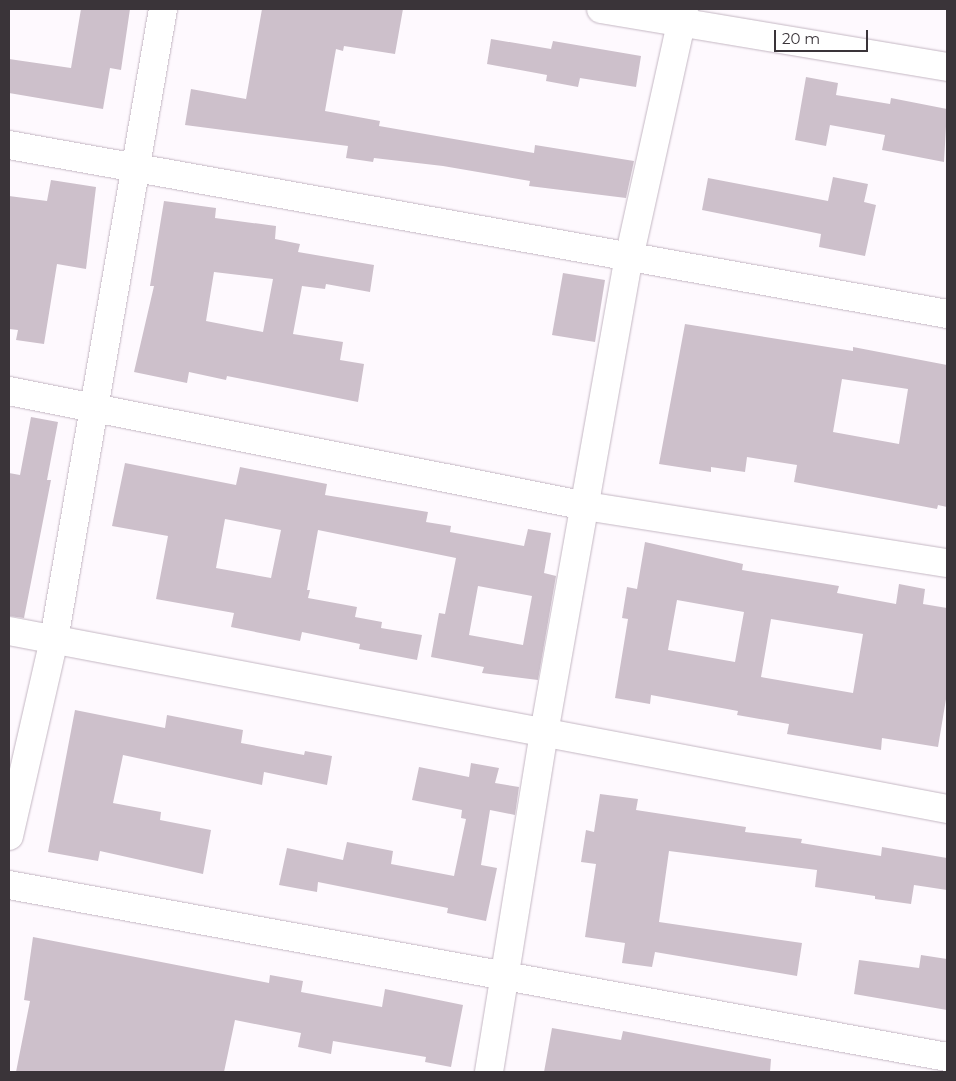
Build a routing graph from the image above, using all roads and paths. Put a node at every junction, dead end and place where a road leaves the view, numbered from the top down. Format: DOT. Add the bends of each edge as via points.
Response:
graph roads {
  1 [pos="163,9"];
  2 [pos="601,9"];
  3 [pos="683,16"];
  4 [pos="947,67"];
  5 [pos="9,145"];
  6 [pos="135,170"];
  7 [pos="629,258"];
  8 [pos="947,314"];
  9 [pos="9,391"];
  10 [pos="94,406"];
  11 [pos="586,506"];
  12 [pos="947,563"];
  13 [pos="9,631"];
  14 [pos="54,639"];
  15 [pos="544,733"];
  16 [pos="947,809"];
  17 [pos="9,836"];
  18 [pos="9,885"];
  19 [pos="502,975"];
  20 [pos="947,1056"];
  21 [pos="489,1072"];
  1 -- 6 [label="street"];
  2 -- 3 [label="street"];
  3 -- 4 [label="street"];
  3 -- 7 [label="street"];
  5 -- 6 [label="street"];
  6 -- 7 [label="street"];
  6 -- 10 [label="street"];
  7 -- 8 [label="street"];
  7 -- 11 [label="street"];
  9 -- 10 [label="street"];
  10 -- 11 [label="street"];
  10 -- 14 [label="street"];
  11 -- 12 [label="street"];
  11 -- 15 [label="street"];
  13 -- 14 [label="street"];
  14 -- 15 [label="street"];
  14 -- 17 [label="street"];
  15 -- 16 [label="street"];
  15 -- 19 [label="street"];
  18 -- 19 [label="street"];
  19 -- 20 [label="street"];
  19 -- 21 [label="street"];
}
